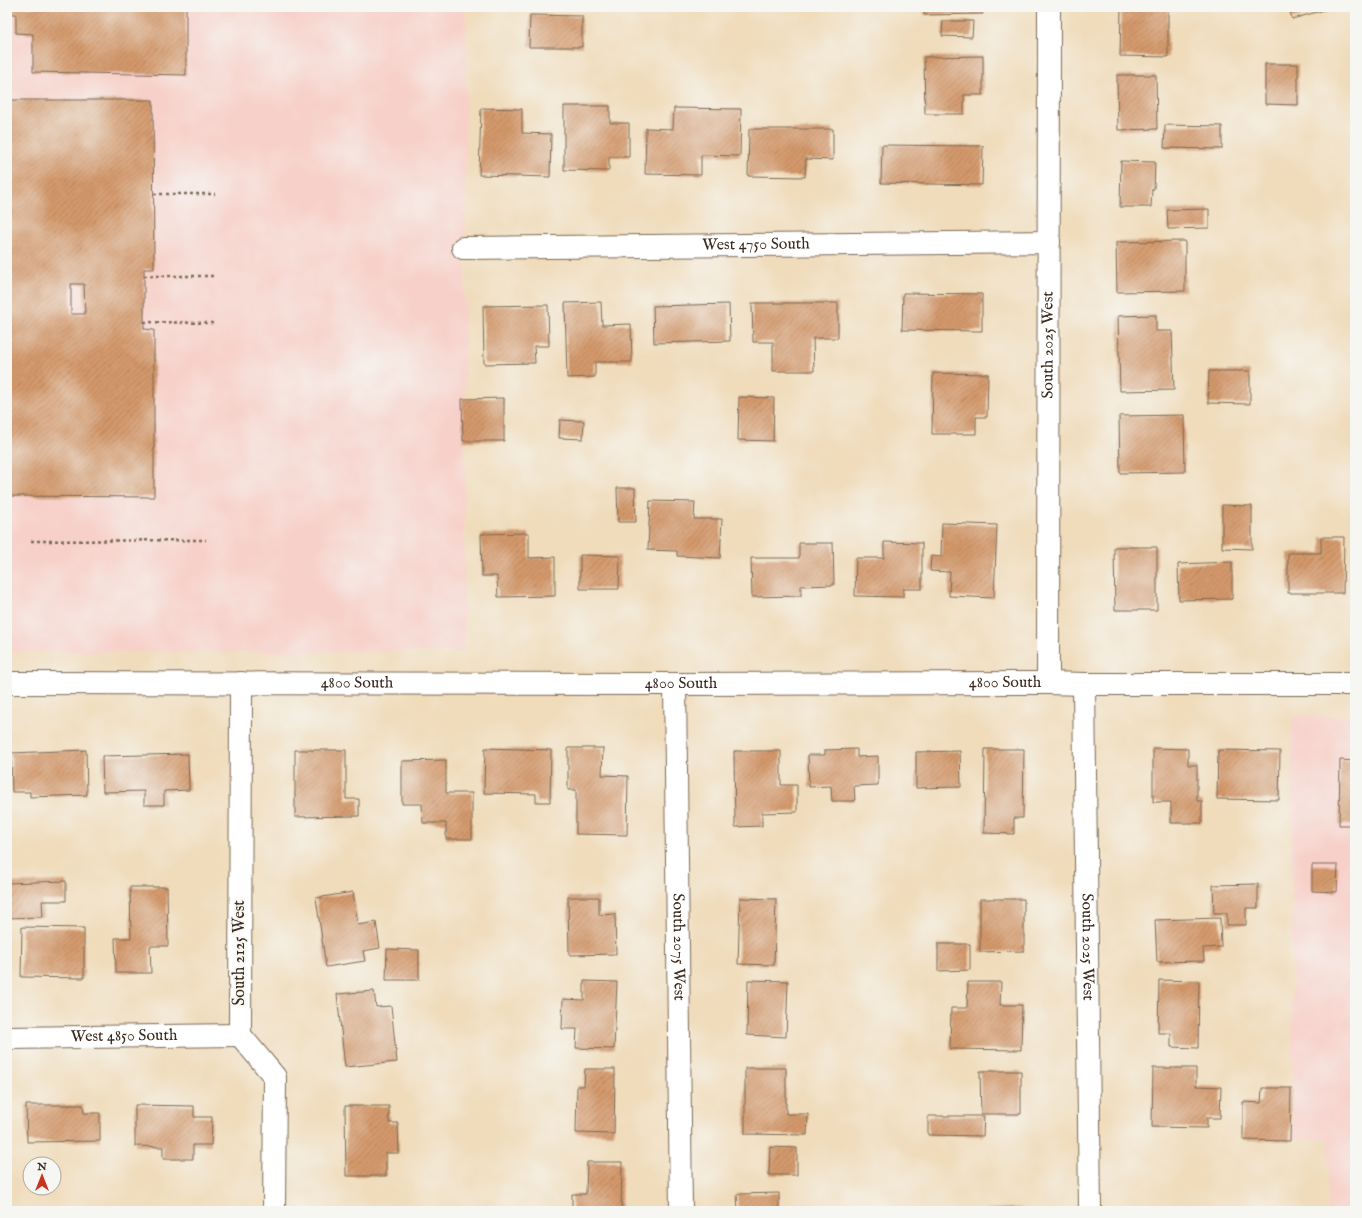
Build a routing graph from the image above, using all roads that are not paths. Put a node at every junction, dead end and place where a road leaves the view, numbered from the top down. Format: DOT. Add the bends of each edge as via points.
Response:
graph roads {
  1 [pos="1049,7"];
  2 [pos="1049,242"];
  3 [pos="463,248"];
  4 [pos="7,683"];
  5 [pos="241,683"];
  6 [pos="1048,683"];
  7 [pos="675,684"];
  8 [pos="1084,684"];
  9 [pos="1355,684"];
  10 [pos="240,1035"];
  11 [pos="7,1038"];
  12 [pos="274,1211"];
  13 [pos="681,1211"];
  14 [pos="1090,1211"];
  1 -- 2 [label="street, South 2025 West"];
  2 -- 3 [label="street, West 4750 South"];
  2 -- 6 [label="street, South 2025 West"];
  4 -- 5 [label="street, 4800 South"];
  5 -- 7 [label="street, 4800 South"];
  5 -- 10 [label="street, South 2125 West"];
  6 -- 7 [label="street, 4800 South"];
  6 -- 8 [label="street, 4800 South"];
  7 -- 13 [label="street, South 2075 West"];
  8 -- 9 [label="street, 4800 South"];
  8 -- 14 [label="street, South 2025 West"];
  10 -- 11 [label="street, West 4850 South"];
  10 -- 12 [label="street" via="275,1077"];
}
